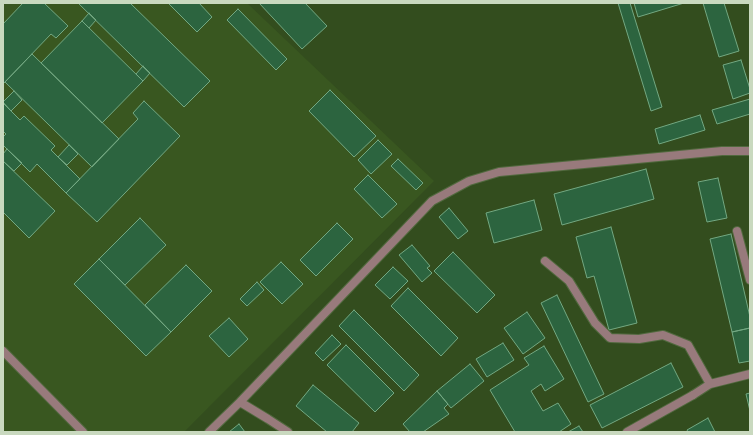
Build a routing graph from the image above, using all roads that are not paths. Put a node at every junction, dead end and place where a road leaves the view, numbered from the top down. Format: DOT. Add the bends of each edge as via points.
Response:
graph roads {
  1 [pos="750,151"];
  2 [pos="737,231"];
  3 [pos="545,262"];
  4 [pos="750,280"];
  5 [pos="3,351"];
  6 [pos="750,374"];
  7 [pos="710,384"];
  8 [pos="240,402"];
  9 [pos="83,432"];
  10 [pos="209,432"];
  11 [pos="288,432"];
  12 [pos="628,432"];
  1 -- 8 [label="street" via="722,151 499,172 469,181 432,201"];
  2 -- 4 [label="street"];
  3 -- 7 [label="street" via="569,281 595,323 610,338 639,339 663,335 688,345"];
  5 -- 9 [label="street"];
  6 -- 7 [label="street"];
  7 -- 12 [label="street"];
  8 -- 10 [label="street"];
  8 -- 11 [label="street"];
}
